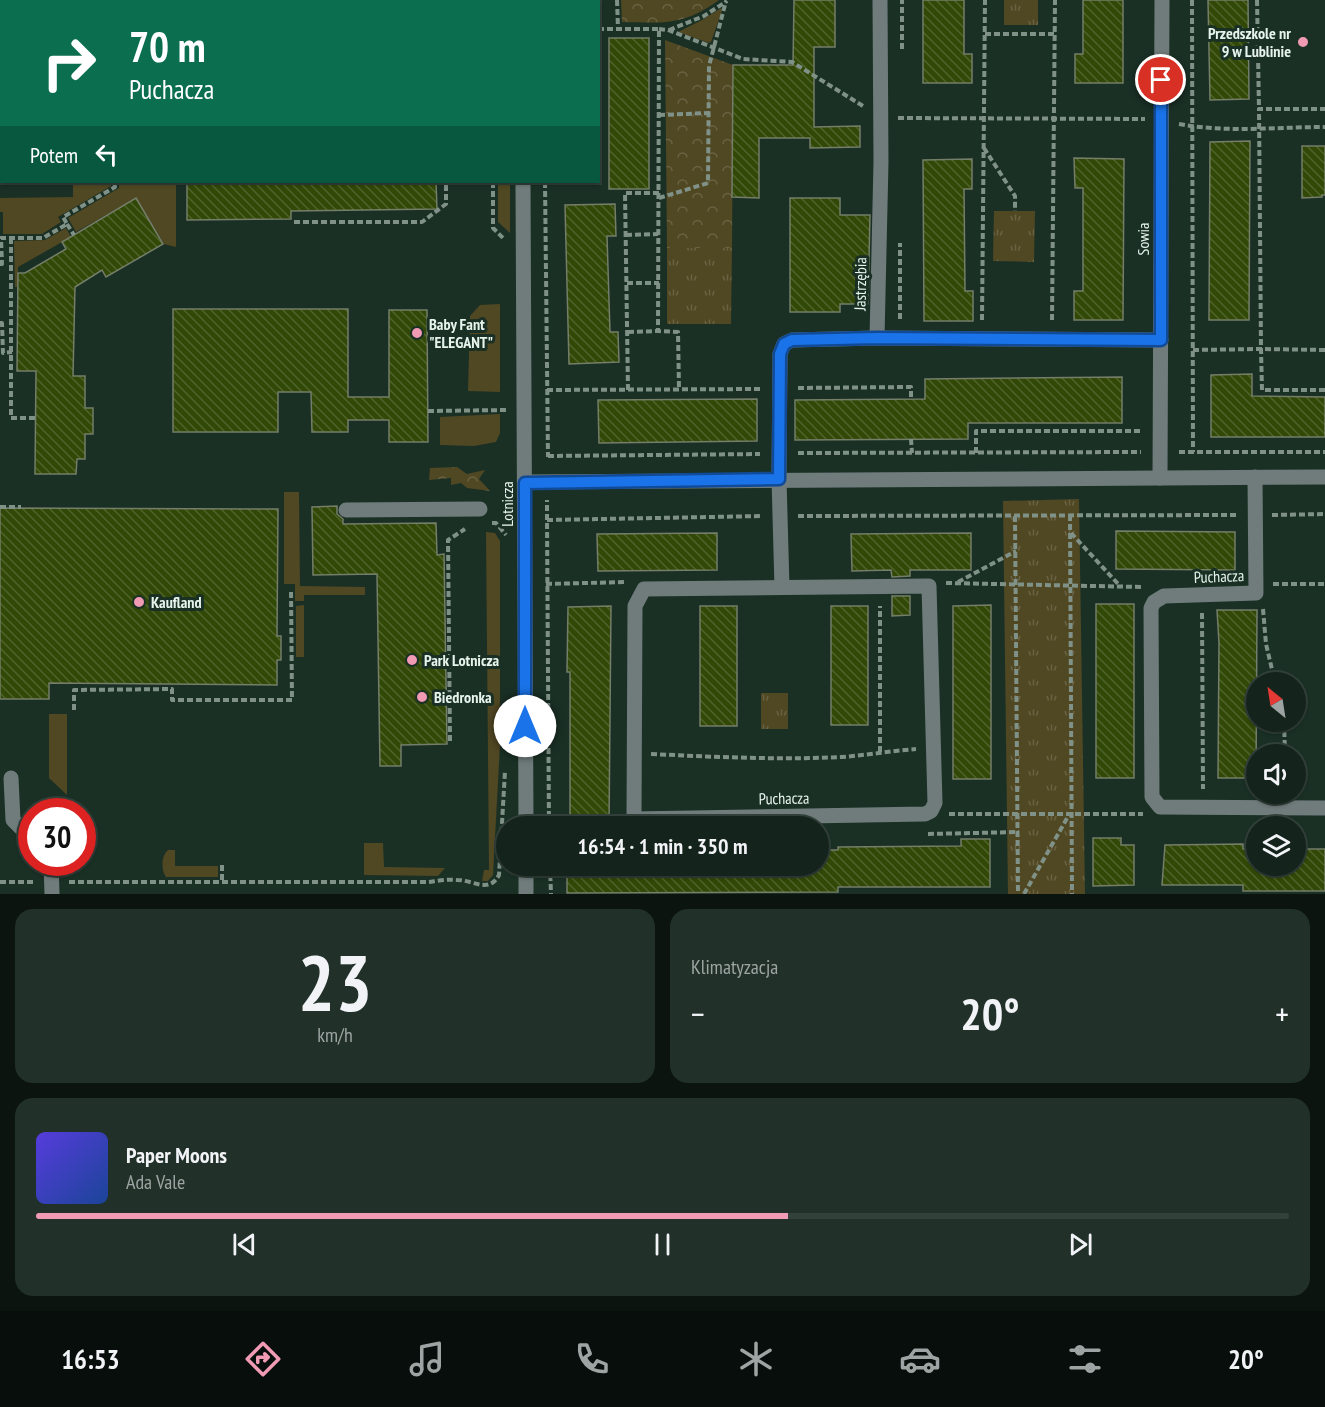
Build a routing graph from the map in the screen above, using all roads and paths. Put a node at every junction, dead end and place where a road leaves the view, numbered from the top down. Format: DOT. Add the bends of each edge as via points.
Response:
graph roads {
  1 [pos="617,0"];
  2 [pos="880,0"];
  3 [pos="902,0"];
  4 [pos="985,0"];
  5 [pos="1055,0"];
  6 [pos="1162,0"];
  7 [pos="1192,0"];
  8 [pos="1257,0"];
  9 [pos="727,1"];
  10 [pos="600,29"];
  11 [pos="618,29"];
  12 [pos="659,29"];
  13 [pos="668,30"];
  14 [pos="985,34"];
  15 [pos="1054,34"];
  16 [pos="713,47"];
  17 [pos="902,59"];
  18 [pos="792,62"];
  19 [pos="1259,109"];
  20 [pos="1325,109"];
  21 [pos="709,113"];
  22 [pos="659,115"];
  23 [pos="901,118"];
  24 [pos="984,119"];
  25 [pos="1054,119"];
  26 [pos="1161,120"];
  27 [pos="1192,126"];
  28 [pos="1325,126"];
  29 [pos="1259,128"];
  30 [pos="901,129"];
  31 [pos="984,148"];
  32 [pos="114,183"];
  33 [pos="446,183"];
  34 [pos="523,183"];
  35 [pos="545,183"];
  36 [pos="659,195"];
  37 [pos="1015,211"];
  38 [pos="294,222"];
  39 [pos="67,224"];
  40 [pos="658,234"];
  41 [pos="74,235"];
  42 [pos="626,235"];
  43 [pos="900,235"];
  44 [pos="11,238"];
  45 [pos="0,264"];
  46 [pos="627,283"];
  47 [pos="658,283"];
  48 [pos="12,290"];
  49 [pos="18,290"];
  50 [pos="0,322"];
  51 [pos="1052,326"];
  52 [pos="982,327"];
  53 [pos="900,328"];
  54 [pos="627,332"];
  55 [pos="658,332"];
  56 [pos="877,338"];
  57 [pos="1157,340"];
  58 [pos="1261,349"];
  59 [pos="1325,350"];
  60 [pos="1194,351"];
  61 [pos="12,352"];
  62 [pos="679,388"];
  63 [pos="780,389"];
  64 [pos="547,390"];
  65 [pos="628,390"];
  66 [pos="1325,390"];
  67 [pos="911,399"];
  68 [pos="508,410"];
  69 [pos="428,411"];
  70 [pos="36,418"];
  71 [pos="1153,431"];
  72 [pos="911,439"];
  73 [pos="1160,452"];
  74 [pos="1193,452"];
  75 [pos="1325,452"];
  76 [pos="780,453"];
  77 [pos="912,453"];
  78 [pos="976,453"];
  79 [pos="548,456"];
  80 [pos="1255,477"];
  81 [pos="1325,477"];
  82 [pos="1160,478"];
  83 [pos="779,479"];
  84 [pos="548,482"];
  85 [pos="525,483"];
  86 [pos="0,507"];
  87 [pos="21,507"];
  88 [pos="346,510"];
  89 [pos="1325,514"];
  90 [pos="1070,515"];
  91 [pos="1256,515"];
  92 [pos="483,516"];
  93 [pos="780,516"];
  94 [pos="1015,516"];
  95 [pos="547,520"];
  96 [pos="466,529"];
  97 [pos="1071,532"];
  98 [pos="508,537"];
  99 [pos="1016,551"];
  100 [pos="957,583"];
  101 [pos="1260,584"];
  102 [pos="1325,584"];
  103 [pos="880,586"];
  104 [pos="1121,586"];
  105 [pos="782,587"];
  106 [pos="1142,587"];
  107 [pos="291,590"];
  108 [pos="1142,594"];
  109 [pos="1202,595"];
  110 [pos="1273,672"];
  111 [pos="74,710"];
  112 [pos="450,741"];
  113 [pos="934,748"];
  114 [pos="880,752"];
  115 [pos="634,753"];
  116 [pos="11,778"];
  117 [pos="1144,802"];
  118 [pos="1203,807"];
  119 [pos="1325,808"];
  120 [pos="1071,812"];
  121 [pos="1019,813"];
  122 [pos="526,816"];
  123 [pos="549,816"];
  124 [pos="18,825"];
  125 [pos="222,865"];
  126 [pos="526,876"];
  127 [pos="550,876"];
  128 [pos="222,881"];
  129 [pos="0,882"];
  130 [pos="482,886"];
  131 [pos="52,888"];
  132 [pos="526,894"];
  133 [pos="551,894"];
  134 [pos="1018,894"];
  135 [pos="1024,894"];
  136 [pos="1072,894"];
  1 -- 11 [label="path"];
  2 -- 56 [label="street, Jastrzębia"];
  3 -- 17 [label="path"];
  4 -- 14 [label="path"];
  5 -- 15 [label="path"];
  6 -- 26 [label="street, Sowia"];
  7 -- 27 [label="path"];
  8 -- 19 [label="path"];
  9 -- 13 [label="path" via="704,16"];
  9 -- 16 [label="path"];
  10 -- 11 [label="path"];
  11 -- 12 [label="path"];
  12 -- 13 [label="path"];
  12 -- 22 [label="path"];
  13 -- 16 [label="path"];
  14 -- 15 [label="path"];
  14 -- 24 [label="path"];
  15 -- 25 [label="path"];
  16 -- 18 [label="path" via="743,59"];
  16 -- 21 [label="path"];
  19 -- 20 [label="path"];
  19 -- 29 [label="path"];
  21 -- 22 [label="path"];
  21 -- 36 [label="path" via="708,183"];
  22 -- 36 [label="path"];
  23 -- 30 [label="path"];
  24 -- 25 [label="path"];
  24 -- 31 [label="path"];
  25 -- 26 [label="path"];
  25 -- 51 [label="path"];
  26 -- 27 [label="path"];
  26 -- 57 [label="street, Sowia"];
  27 -- 29 [label="path"];
  27 -- 60 [label="path"];
  28 -- 29 [label="path"];
  29 -- 58 [label="path"];
  31 -- 37 [label="path" via="1015,196"];
  31 -- 52 [label="path"];
  32 -- 39 [label="path" via="115,187 63,218"];
  33 -- 38 [label="path" via="446,204 422,222"];
  34 -- 85 [label="street, Lotnicza"];
  35 -- 64 [label="path"];
  36 -- 40 [label="path"];
  36 -- 42 [label="path" via="626,193"];
  39 -- 41 [label="path"];
  39 -- 44 [label="path" via="43,238"];
  40 -- 42 [label="path"];
  40 -- 47 [label="path"];
  42 -- 46 [label="path"];
  43 -- 53 [label="path"];
  44 -- 45 [label="path" via="1,238"];
  44 -- 48 [label="path"];
  46 -- 47 [label="path"];
  46 -- 54 [label="path"];
  47 -- 55 [label="path"];
  48 -- 49 [label="path"];
  48 -- 61 [label="path"];
  50 -- 61 [label="path" via="3,353"];
  54 -- 55 [label="path"];
  54 -- 65 [label="path"];
  55 -- 62 [label="path" via="678,332"];
  56 -- 57 [label="street"];
  56 -- 63 [label="street" via="792,340 784,344 780,354"];
  57 -- 73 [label="street, Sowia"];
  58 -- 59 [label="path"];
  58 -- 60 [label="path"];
  58 -- 66 [label="path" via="1262,390"];
  60 -- 74 [label="path"];
  61 -- 70 [label="path" via="11,418"];
  62 -- 63 [label="path"];
  62 -- 65 [label="path"];
  63 -- 67 [label="path" via="911,387"];
  63 -- 76 [label="street"];
  64 -- 65 [label="path"];
  64 -- 79 [label="path"];
  68 -- 69 [label="path"];
  71 -- 78 [label="path" via="976,431"];
  72 -- 77 [label="path"];
  73 -- 74 [label="path"];
  73 -- 78 [label="path"];
  73 -- 82 [label="street, Sowia"];
  74 -- 75 [label="path"];
  76 -- 77 [label="path"];
  76 -- 79 [label="path"];
  76 -- 83 [label="street"];
  77 -- 78 [label="path"];
  79 -- 84 [label="path"];
  80 -- 81 [label="street"];
  80 -- 82 [label="street"];
  80 -- 91 [label="street, Puchacza"];
  82 -- 83 [label="street"];
  83 -- 84 [label="street"];
  83 -- 93 [label="street"];
  84 -- 85 [label="street"];
  84 -- 95 [label="path"];
  85 -- 122 [label="street, Lotnicza"];
  86 -- 87 [label="path"];
  88 -- 92 [label="street"];
  89 -- 91 [label="path"];
  90 -- 91 [label="path"];
  90 -- 94 [label="path"];
  90 -- 97 [label="path"];
  91 -- 101 [label="street, Puchacza"];
  92 -- 98 [label="path" via="496,523"];
  93 -- 94 [label="path"];
  93 -- 95 [label="path"];
  93 -- 105 [label="street"];
  94 -- 99 [label="path"];
  95 -- 123 [label="path"];
  96 -- 112 [label="path" via="448,540"];
  97 -- 104 [label="path"];
  97 -- 120 [label="path"];
  99 -- 100 [label="path"];
  99 -- 121 [label="path"];
  101 -- 102 [label="path"];
  101 -- 109 [label="street, Puchacza" via="1256,593"];
  101 -- 110 [label="path"];
  103 -- 105 [label="street, Puchacza"];
  103 -- 113 [label="street, Puchacza" via="929,586"];
  103 -- 114 [label="path"];
  105 -- 115 [label="street, Puchacza" via="644,589 635,606"];
  106 -- 108 [label="path"];
  107 -- 111 [label="path" via="292,700 172,700 172,689 74,690"];
  109 -- 118 [label="path"];
  109 -- 118 [label="street, Puchacza" via="1158,598 1151,608 1151,620 1152,797 1160,807"];
  113 -- 114 [label="path"];
  113 -- 115 [label="street, Puchacza" via="935,803 925,814 634,819"];
  114 -- 115 [label="path" via="843,757 744,758"];
  116 -- 124 [label="street" via="13,820"];
  117 -- 120 [label="path" via="1144,814"];
  118 -- 119 [label="street, Puchacza"];
  120 -- 121 [label="path"];
  120 -- 135 [label="path"];
  120 -- 136 [label="path"];
  121 -- 134 [label="path"];
  125 -- 128 [label="path"];
  126 -- 132 [label="street"];
  127 -- 133 [label="path"];
  128 -- 130 [label="path" via="457,879"];
  128 -- 131 [label="path"];
  129 -- 131 [label="path"];
}
